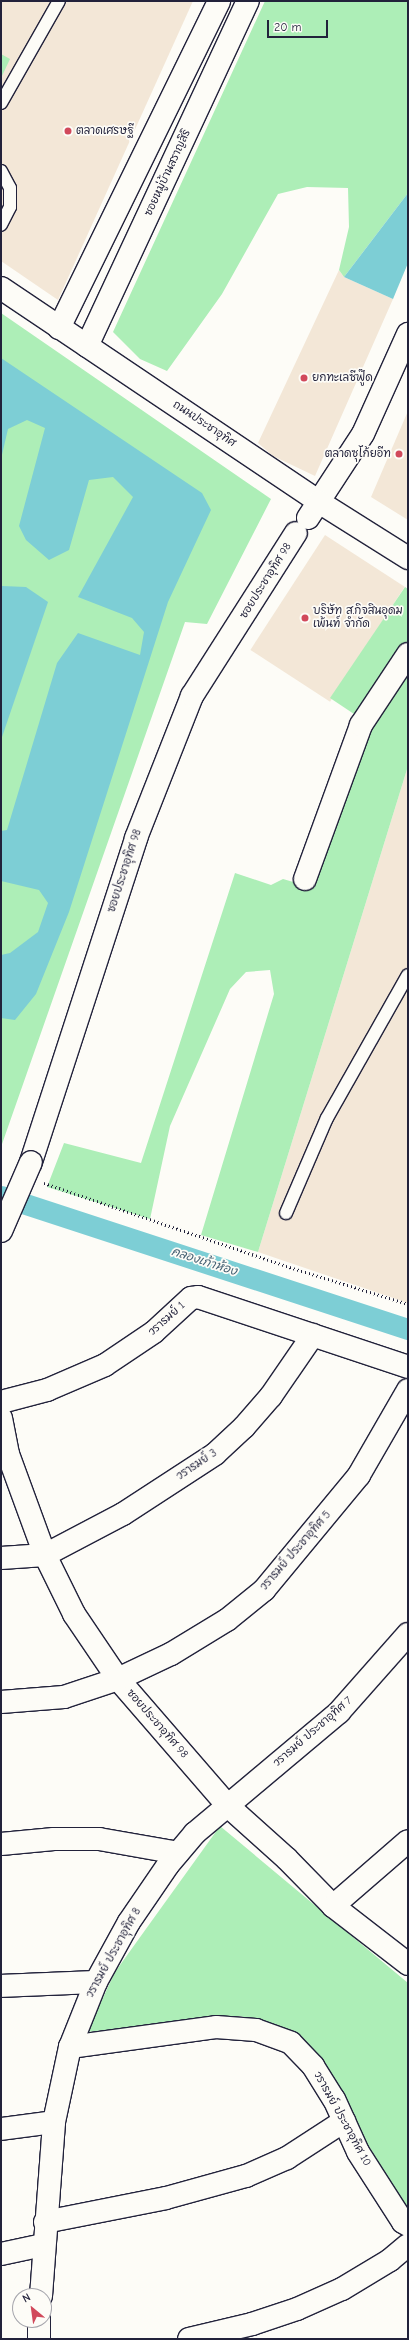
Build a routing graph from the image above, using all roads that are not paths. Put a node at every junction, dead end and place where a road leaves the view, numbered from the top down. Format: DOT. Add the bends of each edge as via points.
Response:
graph roads {
  1 [pos="59,1"];
  2 [pos="219,1"];
  3 [pos="248,1"];
  4 [pos="1,103"];
  5 [pos="1,171"];
  6 [pos="1,225"];
  7 [pos="1,288"];
  8 [pos="59,328"];
  9 [pos="408,334"];
  10 [pos="87,346"];
  11 [pos="308,518"];
  12 [pos="408,558"];
  13 [pos="408,654"];
  14 [pos="305,879"];
  15 [pos="408,975"];
  16 [pos="286,1213"];
  17 [pos="1,1231"];
  18 [pos="313,1335"];
  19 [pos="408,1367"];
  20 [pos="408,1390"];
  21 [pos="1,1402"];
  22 [pos="1,1422"];
  23 [pos="45,1555"];
  24 [pos="1,1558"];
  25 [pos="408,1634"];
  26 [pos="118,1679"];
  27 [pos="1,1702"];
  28 [pos="228,1806"];
  29 [pos="408,1841"];
  30 [pos="1,1844"];
  31 [pos="178,1853"];
  32 [pos="333,1906"];
  33 [pos="408,1964"];
  34 [pos="96,1982"];
  35 [pos="1,1986"];
  36 [pos="70,2047"];
  37 [pos="344,2121"];
  38 [pos="54,2122"];
  39 [pos="1,2129"];
  40 [pos="45,2222"];
  41 [pos="408,2225"];
  42 [pos="43,2245"];
  43 [pos="408,2245"];
  44 [pos="1,2254"];
  45 [pos="41,2288"];
  46 [pos="39,2328"];
  47 [pos="38,2339"];
  48 [pos="189,2339"];
  1 -- 4 [label="lane"];
  2 -- 8 [label="street"];
  3 -- 10 [label="street, ซอยหมู่บ้านสราญสิริ"];
  5 -- 6 [label="lane" via="10,188 10,207"];
  7 -- 8 [label="street, ถนนประชาอุทิศ"];
  8 -- 10 [label="street, ถนนประชาอุทิศ"];
  9 -- 11 [label="street, ซอยประชาอุทิศ 98" via="363,434"];
  10 -- 11 [label="street, ถนนประชาอุทิศ"];
  11 -- 12 [label="street, ถนนประชาอุทิศ"];
  11 -- 17 [label="street, ซอยประชาอุทิศ 98, bridge" via="192,696 136,838 33,1171"];
  13 -- 14 [label="street" via="362,725"];
  15 -- 16 [label="lane" via="327,1118"];
  18 -- 19 [label="street, วรารมย์ 1"];
  18 -- 21 [label="street, วรารมย์ 1" via="198,1297 191,1298 154,1332 105,1365 47,1390"];
  18 -- 23 [label="street, วรารมย์ 3" via="266,1401 244,1427 215,1454 123,1514"];
  20 -- 26 [label="street, วรารมย์ ประชาอุทิศ 5" via="359,1475 264,1590 227,1620 171,1654"];
  22 -- 23 [label="street, ซอยประชาอุทิศ 98" via="8,1454"];
  23 -- 24 [label="street"];
  23 -- 26 [label="street, ซอยประชาอุทิศ 98" via="74,1614"];
  25 -- 28 [label="street, วรารมย์ ประชาอุทิศ 7" via="339,1712"];
  26 -- 27 [label="street, วรารมย์ ประชาอุทิศ 5" via="64,1697"];
  26 -- 28 [label="street, ซอยประชาอุทิศ 98"];
  28 -- 31 [label="street, วรารมย์ ประชาอุทิศ 8" via="195,1833"];
  28 -- 32 [label="street, ซอยประชาอุทิศ 98" via="287,1859"];
  29 -- 32 [label="street"];
  30 -- 31 [label="street" via="54,1839 99,1839"];
  31 -- 34 [label="street, วรารมย์ ประชาอุทิศ 8" via="129,1922"];
  32 -- 33 [label="street, ซอยประชาอุทิศ 98"];
  34 -- 35 [label="street"];
  34 -- 36 [label="street, วรารมย์ ประชาอุทิศ 8"];
  36 -- 37 [label="street, วรารมย์ ประชาอุทิศ 10" via="216,2027 256,2030 291,2043 313,2066"];
  36 -- 38 [label="street, วรารมย์ ประชาอุทิศ 8"];
  37 -- 40 [label="street" via="287,2158 239,2178 166,2198"];
  37 -- 41 [label="street, วรารมย์ ประชาอุทิศ 10" via="358,2152 403,2222"];
  38 -- 39 [label="street"];
  38 -- 40 [label="street, วรารมย์ ประชาอุทิศ 8"];
  40 -- 42 [label="street, วรารมย์ ประชาอุทิศ 8"];
  42 -- 44 [label="street"];
  42 -- 45 [label="street, วรารมย์ ประชาอุทิศ 8"];
  43 -- 48 [label="street" via="390,2260 342,2289 297,2309 252,2324"];
  46 -- 47 [label="street"];
}
